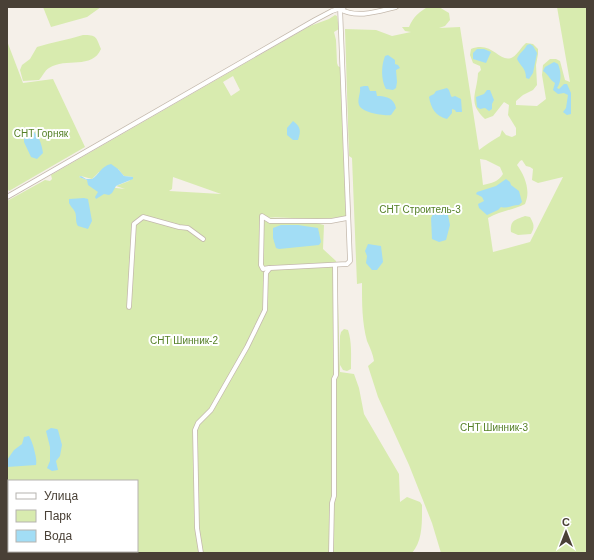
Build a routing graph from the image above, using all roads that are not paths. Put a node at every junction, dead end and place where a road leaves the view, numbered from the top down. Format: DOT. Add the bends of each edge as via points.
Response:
graph roads {
  1 [pos="396,7"];
  2 [pos="342,8"];
  3 [pos="7,196"];
  4 [pos="348,218"];
  5 [pos="203,239"];
  6 [pos="335,265"];
  7 [pos="270,268"];
  8 [pos="129,307"];
  9 [pos="201,553"];
  10 [pos="331,553"];
  1 -- 2 [label="street" via="355,14 348,13"];
  2 -- 3 [label="street" via="315,20"];
  2 -- 4 [label="street"];
  4 -- 6 [label="street" via="350,261 347,264"];
  4 -- 7 [label="street" via="331,221 270,221 262,216 261,265 263,269"];
  5 -- 8 [label="street" via="188,228 142,217 134,224"];
  6 -- 7 [label="street"];
  6 -- 10 [label="street" via="336,375"];
  7 -- 9 [label="street" via="266,273 265,310 255,332 209,413 195,427 197,528"];
}
